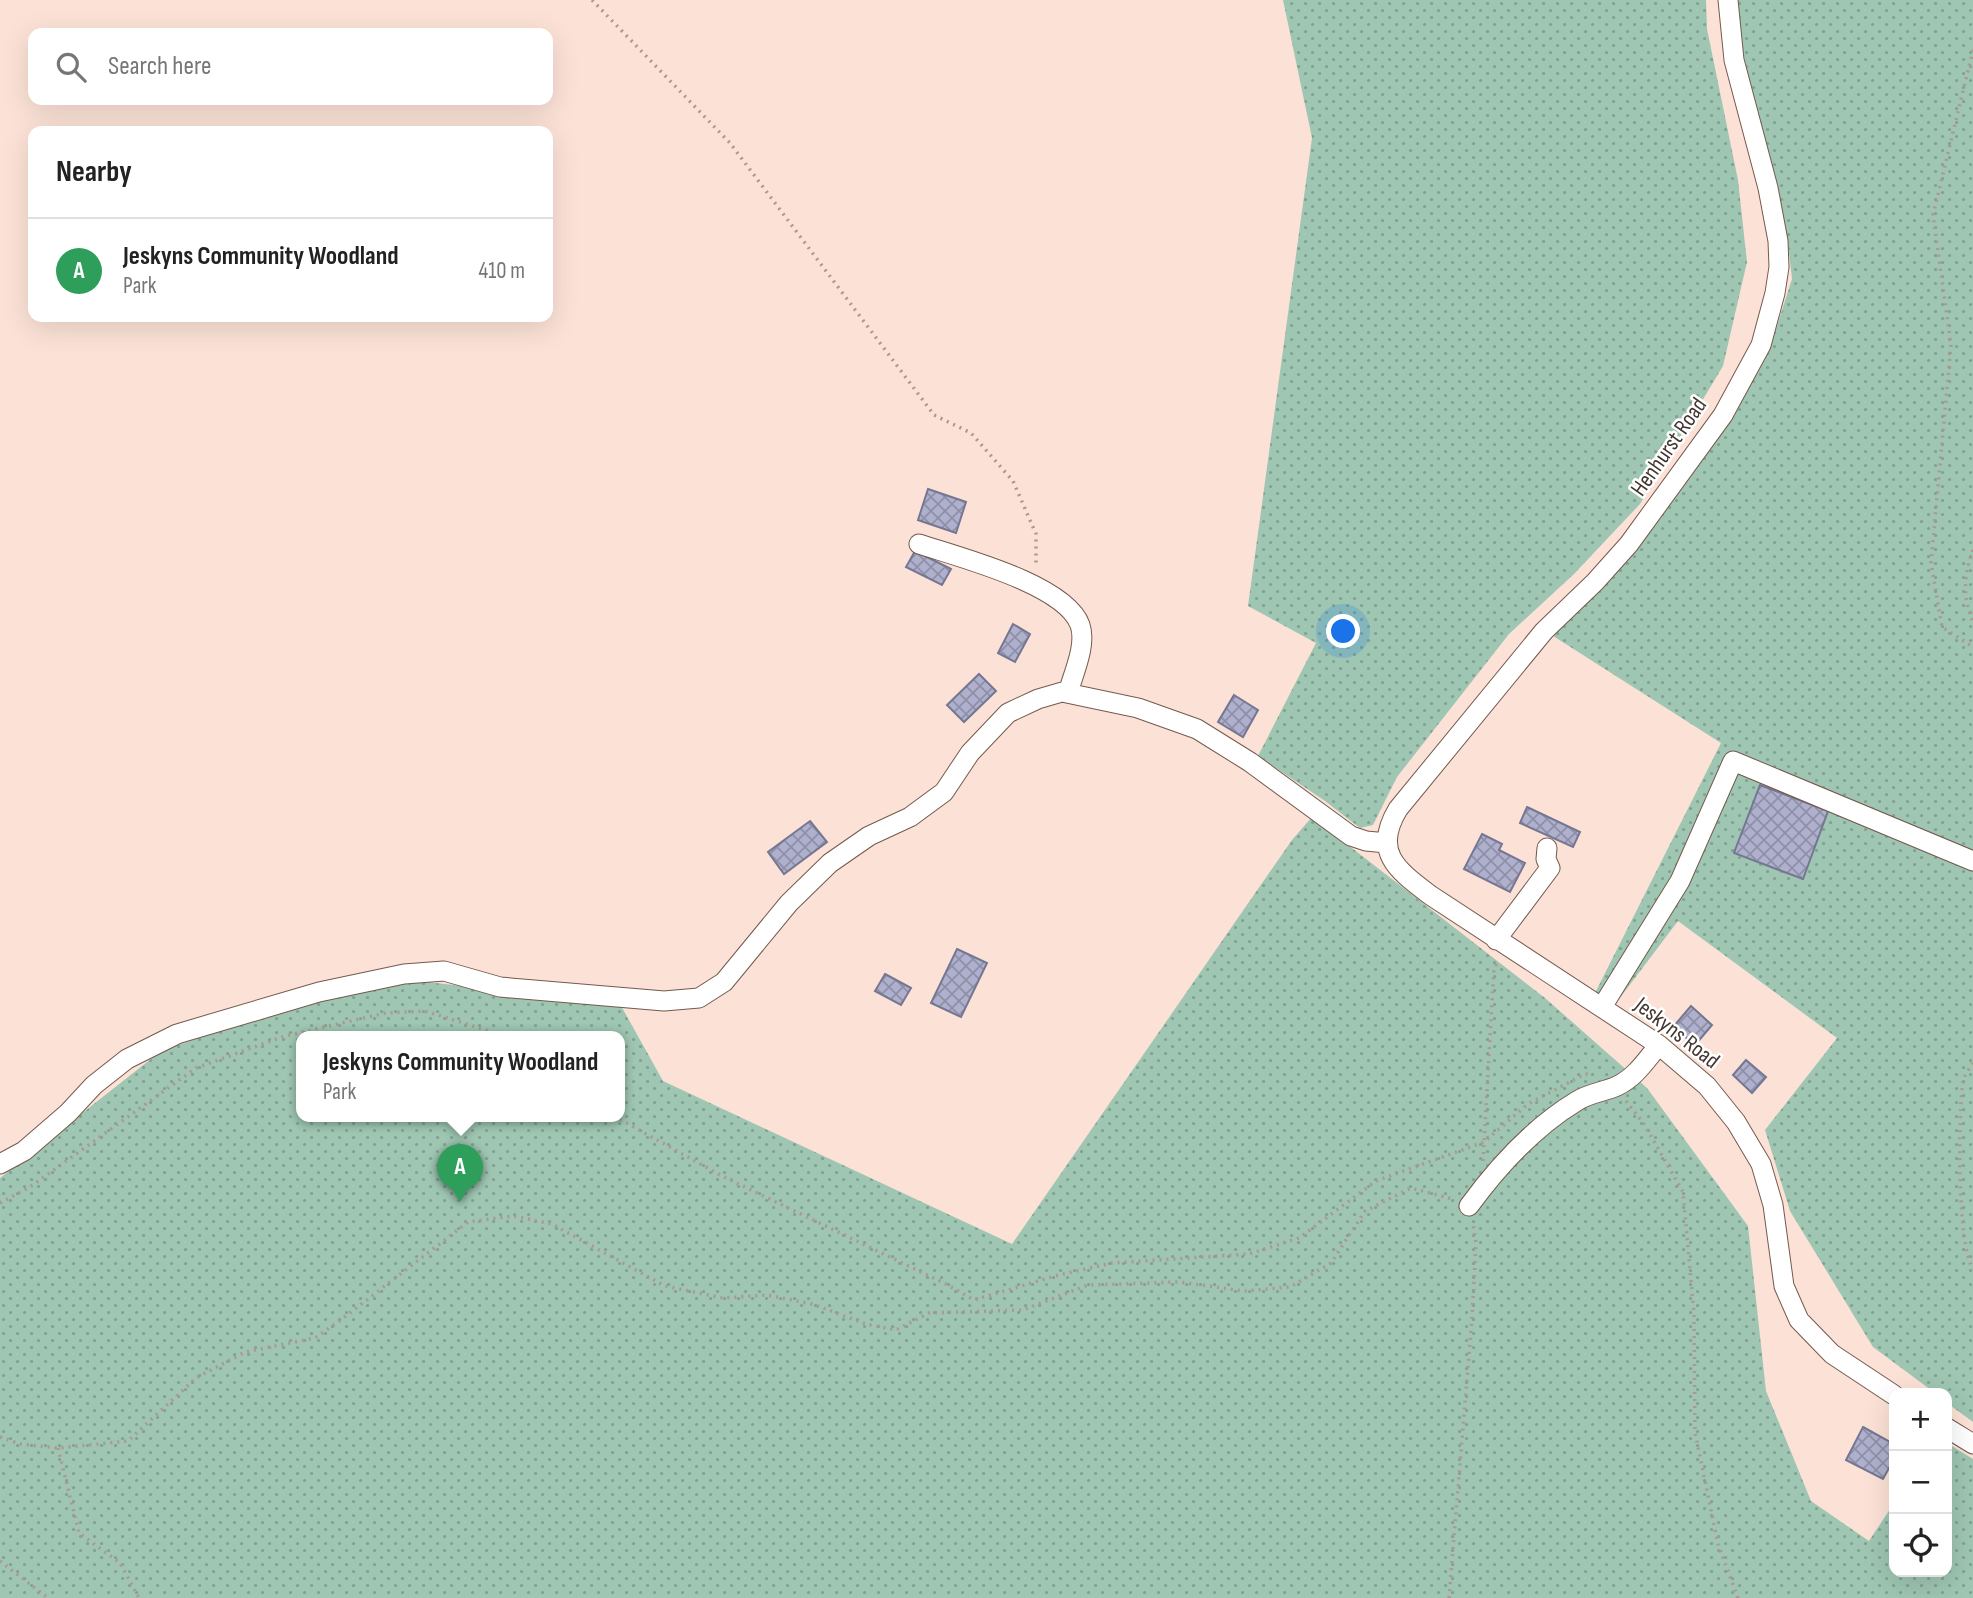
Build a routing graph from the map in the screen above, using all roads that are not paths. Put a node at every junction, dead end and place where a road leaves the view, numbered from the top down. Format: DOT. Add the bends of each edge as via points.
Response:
graph roads {
  1 [pos="1728,0"];
  2 [pos="919,544"];
  3 [pos="1068,693"];
  4 [pos="1387,843"];
  5 [pos="1547,848"];
  6 [pos="1973,861"];
  7 [pos="1502,943"];
  8 [pos="1602,1007"];
  9 [pos="1659,1045"];
  10 [pos="0,1164"];
  11 [pos="1469,1206"];
  12 [pos="1889,1392"];
  13 [pos="1952,1431"];
  14 [pos="1973,1444"];
  1 -- 4 [label="street, Henhurst Road" via="1734,60 1778,241 1775,293 1761,345 1723,415 1655,511 1604,573 1544,631 1400,806"];
  2 -- 3 [label="street" via="1027,581 1071,611 1082,636"];
  3 -- 4 [label="street" via="1138,708 1197,729 1351,836"];
  3 -- 10 [label="street" via="1038,699 1009,713 970,753 944,792 830,863 789,903 724,982 699,998 664,1001 500,988 444,971 404,974 320,992 177,1034 127,1059 24,1151"];
  4 -- 7 [label="street, Jeskyns Road" via="1392,862 1413,882"];
  5 -- 7 [label="street" via="1550,868"];
  6 -- 8 [label="street" via="1733,761 1680,881"];
  7 -- 8 [label="street, Jeskyns Road"];
  8 -- 9 [label="street, Jeskyns Road"];
  9 -- 11 [label="street" via="1638,1071 1616,1087 1579,1099 1536,1130"];
  9 -- 12 [label="street, Jeskyns Road" via="1715,1095 1758,1157 1773,1205 1784,1286 1799,1320 1832,1354"];
  13 -- 14 [label="street"];
}
